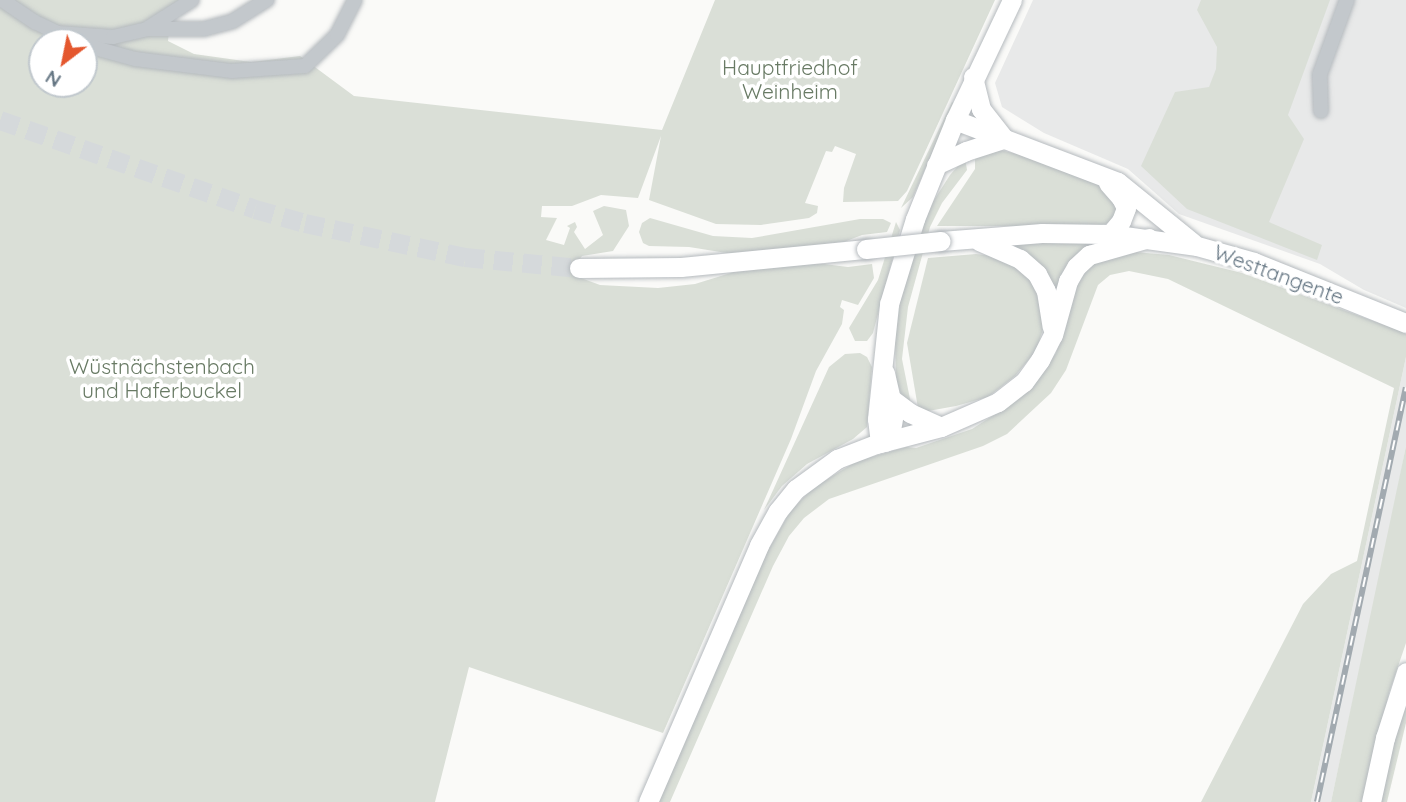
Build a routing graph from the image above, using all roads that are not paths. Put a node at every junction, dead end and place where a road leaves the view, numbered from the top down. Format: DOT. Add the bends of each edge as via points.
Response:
graph roads {
  1 [pos="2,0"];
  2 [pos="192,0"];
  3 [pos="267,0"];
  4 [pos="355,0"];
  5 [pos="1012,0"];
  6 [pos="1347,0"];
  7 [pos="50,28"];
  8 [pos="146,29"];
  9 [pos="98,36"];
  10 [pos="98,49"];
  11 [pos="973,77"];
  12 [pos="1321,111"];
  13 [pos="955,120"];
  14 [pos="1004,139"];
  15 [pos="936,165"];
  16 [pos="1099,175"];
  17 [pos="1110,234"];
  18 [pos="1149,238"];
  19 [pos="972,239"];
  20 [pos="1197,246"];
  21 [pos="579,268"];
  22 [pos="1406,323"];
  23 [pos="1053,335"];
  24 [pos="883,366"];
  25 [pos="893,400"];
  26 [pos="941,426"];
  27 [pos="882,442"];
  28 [pos="1406,672"];
  29 [pos="648,802"];
  30 [pos="1371,802"];
  1 -- 7 [label="street"];
  2 -- 8 [label="street"];
  3 -- 8 [label="street" via="233,21 204,29"];
  4 -- 10 [label="street" via="337,35 305,66 232,71 135,59"];
  5 -- 11 [label="main road"];
  6 -- 12 [label="street" via="1320,74"];
  8 -- 9 [label="street"];
  11 -- 13 [label="main road"];
  11 -- 14 [label="main road" via="981,109"];
  13 -- 14 [label="main road"];
  13 -- 15 [label="main road"];
  14 -- 15 [label="main road"];
  14 -- 16 [label="main road"];
  15 -- 24 [label="main road" via="889,304"];
  16 -- 17 [label="main road" via="1126,208"];
  16 -- 20 [label="main road" via="1126,187"];
  17 -- 18 [label="main road, Westtangente"];
  17 -- 19 [label="main road, Westtangente"];
  18 -- 20 [label="main road, Westtangente"];
  18 -- 23 [label="main road" via="1089,255 1076,267"];
  19 -- 21 [label="main road, Westtangente, bridge" via="681,267"];
  19 -- 23 [label="main road" via="1020,259 1038,274 1051,309"];
  20 -- 22 [label="main road, Westtangente" via="1254,262"];
  23 -- 26 [label="main road" via="1024,382 998,402"];
  24 -- 25 [label="main road"];
  24 -- 27 [label="main road" via="877,419"];
  25 -- 26 [label="main road"];
  25 -- 27 [label="main road" via="894,421"];
  26 -- 27 [label="main road"];
  27 -- 29 [label="main road" via="815,472 778,511 754,556"];
  28 -- 30 [label="main road"];
}
